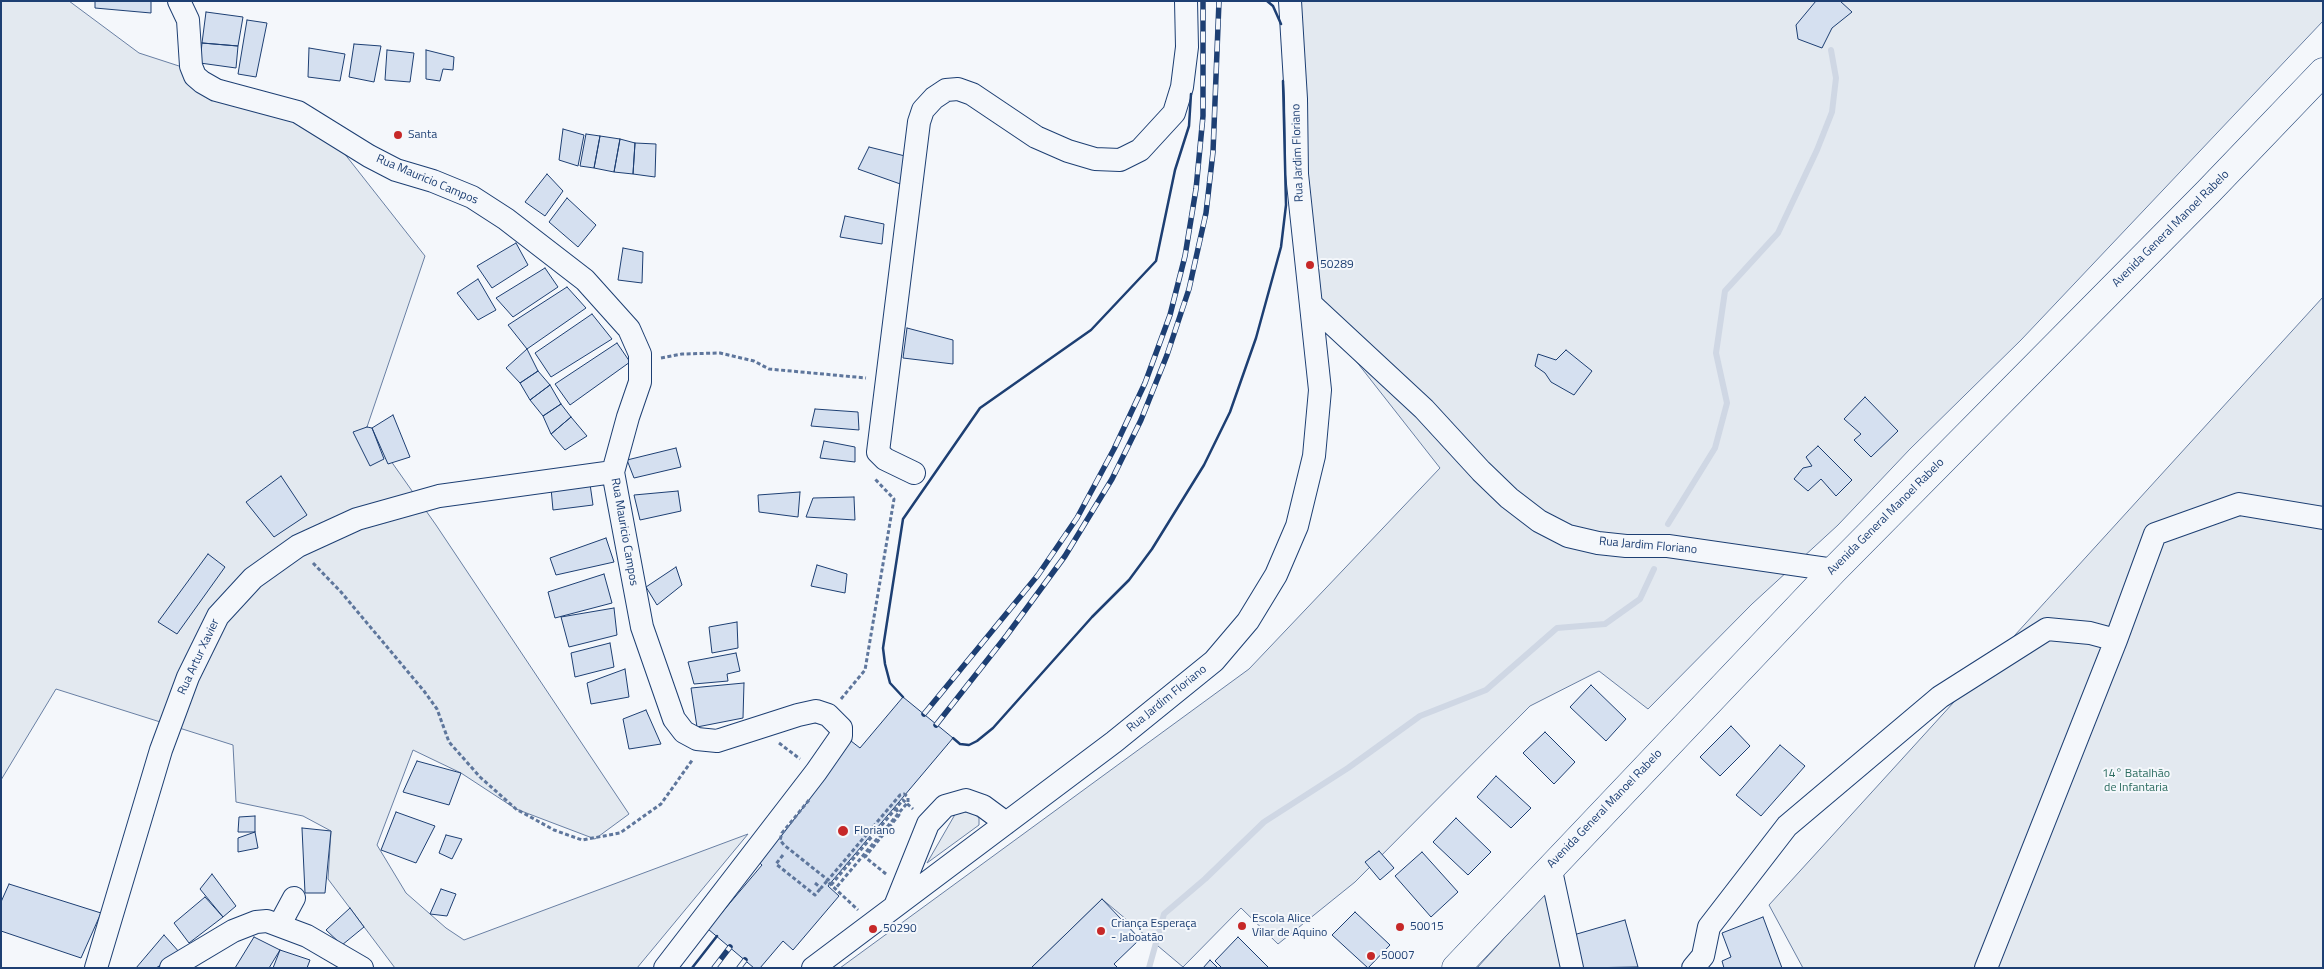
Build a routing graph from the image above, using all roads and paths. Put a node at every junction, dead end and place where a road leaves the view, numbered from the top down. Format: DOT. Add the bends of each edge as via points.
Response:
graph roads {
  1 [pos="179,1"];
  2 [pos="1186,1"];
  3 [pos="1290,1"];
  4 [pos="2323,72"];
  5 [pos="1312,305"];
  6 [pos="640,362"];
  7 [pos="887,380"];
  8 [pos="880,455"];
  9 [pos="613,472"];
  10 [pos="914,473"];
  11 [pos="2323,518"];
  12 [pos="298,546"];
  13 [pos="1834,570"];
  14 [pos="2116,640"];
  15 [pos="828,715"];
  16 [pos="761,728"];
  17 [pos="706,740"];
  18 [pos="816,772"];
  19 [pos="809,800"];
  20 [pos="910,806"];
  21 [pos="896,808"];
  22 [pos="1006,823"];
  23 [pos="783,855"];
  24 [pos="1550,866"];
  25 [pos="903,882"];
  26 [pos="815,883"];
  27 [pos="831,885"];
  28 [pos="821,888"];
  29 [pos="835,889"];
  30 [pos="294,898"];
  31 [pos="849,900"];
  32 [pos="895,906"];
  33 [pos="280,924"];
  34 [pos="96,968"];
  35 [pos="171,968"];
  36 [pos="362,968"];
  37 [pos="665,968"];
  38 [pos="813,968"];
  39 [pos="1456,968"];
  40 [pos="1572,968"];
  41 [pos="1692,968"];
  42 [pos="1986,968"];
  1 -- 6 [label="street, Rua Mauricio Campos" via="188,20 191,66 202,82 216,90 298,112 396,170 472,197 585,280 629,329 640,354"];
  2 -- 7 [label="street" via="1188,47 1174,113 1140,150 1120,160 1095,159 1036,137 972,94 958,89 946,90 923,110"];
  3 -- 5 [label="street, Rua Jardim Floriano" via="1297,174"];
  4 -- 13 [label="main road, Avenida General Manoel Rabelo"];
  5 -- 13 [label="street, Rua Jardim Floriano" via="1424,409 1509,498 1539,521 1568,536 1598,543 1668,546"];
  5 -- 22 [label="street, Rua Jardim Floriano" via="1320,390 1314,456 1297,526 1276,575 1248,622 1214,662"];
  6 -- 7 [label="path" via="682,354 720,353 754,361 769,369"];
  6 -- 9 [label="street, Rua Mauricio Campos" via="640,382"];
  7 -- 8 [label="street"];
  8 -- 10 [label="street"];
  8 -- 15 [label="path" via="874,460 869,473 894,499 865,670"];
  9 -- 12 [label="street, Rua Artur Xavier" via="439,496 357,520"];
  9 -- 17 [label="street, Rua Mauricio Campos" via="642,627 665,697 674,719 684,732 697,740"];
  11 -- 14 [label="street" via="2239,504 2155,534"];
  12 -- 17 [label="path" via="424,692 437,709 449,742 480,777 516,809 554,830 582,840 620,833 661,804"];
  12 -- 34 [label="street, Rua Artur Xavier" via="253,578 218,616 188,677 161,750"];
  13 -- 24 [label="main road, Avenida General Manoel Rabelo"];
  14 -- 41 [label="street" via="2090,633 2047,629 1940,697 1787,826 1708,926 1703,956"];
  14 -- 42 [label="street"];
  15 -- 16 [label="street, Rua Mauricio Campos" via="816,711"];
  15 -- 18 [label="street" via="841,728 841,736"];
  16 -- 17 [label="street, Rua Mauricio Campos" via="717,741"];
  16 -- 18 [label="path"];
  18 -- 37 [label="street"];
  19 -- 29 [label="path, bridge" via="780,840 828,880 900,795 908,797 908,802"];
  20 -- 21 [label="path" via="902,800"];
  21 -- 25 [label="path" via="900,815 865,857 886,874"];
  21 -- 27 [label="path"];
  22 -- 25 [label="street" via="983,806 966,800 945,806 928,824"];
  22 -- 32 [label="street, Rua Jardim Floriano"];
  23 -- 28 [label="path, bridge" via="776,864 816,895"];
  24 -- 39 [label="main road, Avenida General Manoel Rabelo"];
  24 -- 40 [label="street"];
  25 -- 32 [label="street"];
  26 -- 28 [label="path"];
  27 -- 28 [label="path" via="827,881"];
  27 -- 29 [label="path"];
  29 -- 31 [label="path"];
  30 -- 33 [label="street"];
  32 -- 38 [label="street, Rua Jardim Floriano"];
  33 -- 35 [label="street" via="256,922 233,931"];
  33 -- 36 [label="street"];
}
